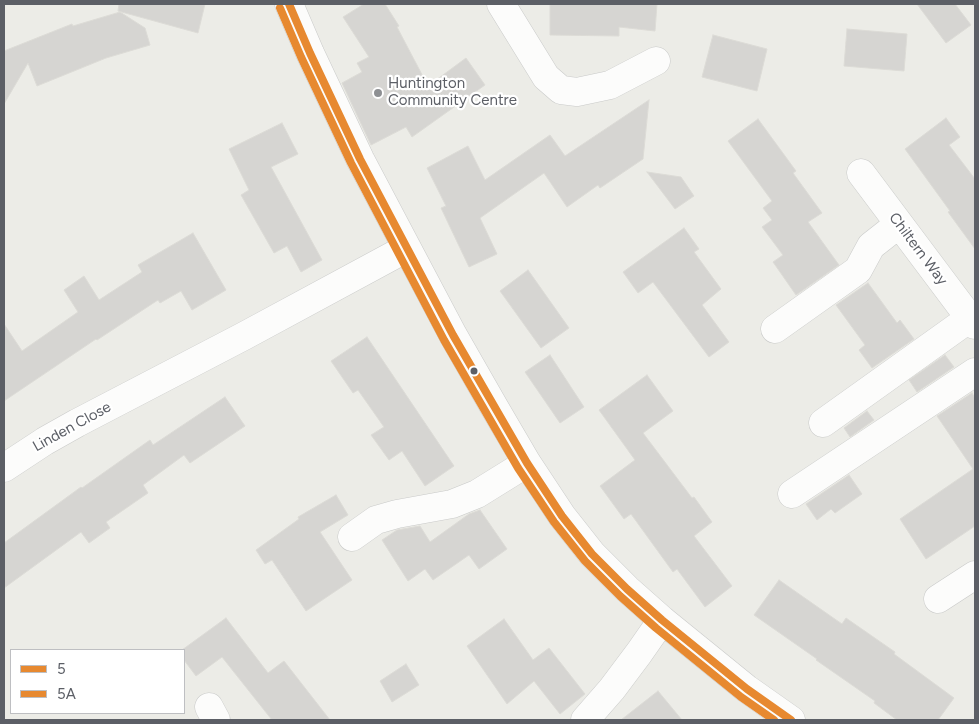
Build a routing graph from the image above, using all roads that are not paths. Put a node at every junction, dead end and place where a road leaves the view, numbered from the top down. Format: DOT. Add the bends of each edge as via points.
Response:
graph roads {
  1 [pos="289,4"];
  2 [pos="501,4"];
  3 [pos="656,60"];
  4 [pos="861,173"];
  5 [pos="899,224"];
  6 [pos="407,248"];
  7 [pos="972,321"];
  8 [pos="775,329"];
  9 [pos="975,372"];
  10 [pos="823,423"];
  11 [pos="527,463"];
  12 [pos="4,468"];
  13 [pos="792,494"];
  14 [pos="352,537"];
  15 [pos="975,574"];
  16 [pos="938,599"];
  17 [pos="662,620"];
  18 [pos="585,720"];
  19 [pos="792,720"];
  1 -- 6 [label="street" via="360,159"];
  2 -- 3 [label="street" via="546,77 561,90 577,92 610,85"];
  4 -- 5 [label="street, Chiltern Way"];
  5 -- 7 [label="street, Chiltern Way"];
  5 -- 8 [label="street" via="871,246 858,270"];
  6 -- 11 [label="street"];
  6 -- 12 [label="street, Linden Close" via="45,441"];
  7 -- 10 [label="street"];
  9 -- 13 [label="street"];
  11 -- 14 [label="street" via="477,494 452,504 376,520"];
  11 -- 17 [label="street" via="592,554"];
  15 -- 16 [label="street"];
  17 -- 18 [label="street"];
  17 -- 19 [label="street" via="747,689"];
}
